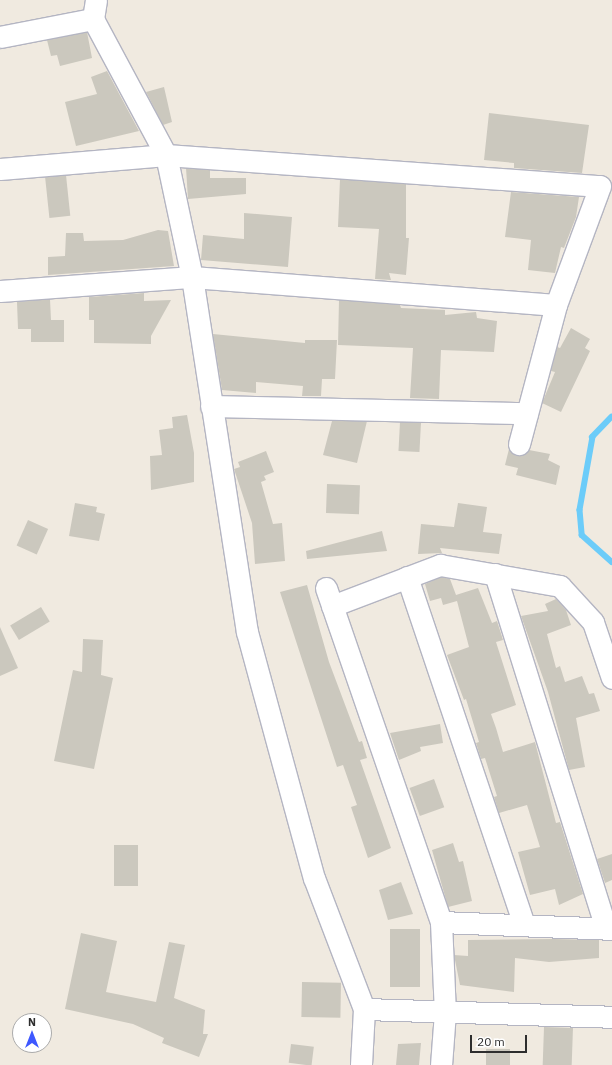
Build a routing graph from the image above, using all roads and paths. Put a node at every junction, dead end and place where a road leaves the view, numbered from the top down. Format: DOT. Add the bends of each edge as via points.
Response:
graph roads {
  1 [pos="95,10"];
  2 [pos="0,37"];
  3 [pos="166,155"];
  4 [pos="0,169"];
  5 [pos="192,277"];
  6 [pos="0,291"];
  7 [pos="556,305"];
  8 [pos="211,406"];
  9 [pos="527,414"];
  10 [pos="519,444"];
  11 [pos="495,574"];
  12 [pos="407,577"];
  13 [pos="612,678"];
  14 [pos="441,922"];
  15 [pos="524,925"];
  16 [pos="609,928"];
  17 [pos="364,1009"];
  18 [pos="445,1012"];
  19 [pos="612,1017"];
  20 [pos="361,1065"];
  21 [pos="442,1065"];
  1 -- 2 [label="street"];
  1 -- 3 [label="street"];
  3 -- 4 [label="street"];
  3 -- 5 [label="street"];
  3 -- 7 [label="street" via="600,186"];
  5 -- 6 [label="street"];
  5 -- 7 [label="street"];
  5 -- 8 [label="street"];
  7 -- 9 [label="street"];
  8 -- 9 [label="street"];
  8 -- 17 [label="street" via="247,632 314,878"];
  9 -- 10 [label="street"];
  11 -- 12 [label="street" via="440,564"];
  11 -- 13 [label="street" via="560,586 593,622"];
  11 -- 16 [label="street"];
  12 -- 14 [label="street" via="329,597"];
  12 -- 15 [label="street"];
  14 -- 15 [label="street"];
  14 -- 18 [label="street"];
  15 -- 16 [label="street"];
  17 -- 18 [label="street"];
  17 -- 20 [label="street"];
  18 -- 19 [label="street"];
  18 -- 21 [label="street"];
}
